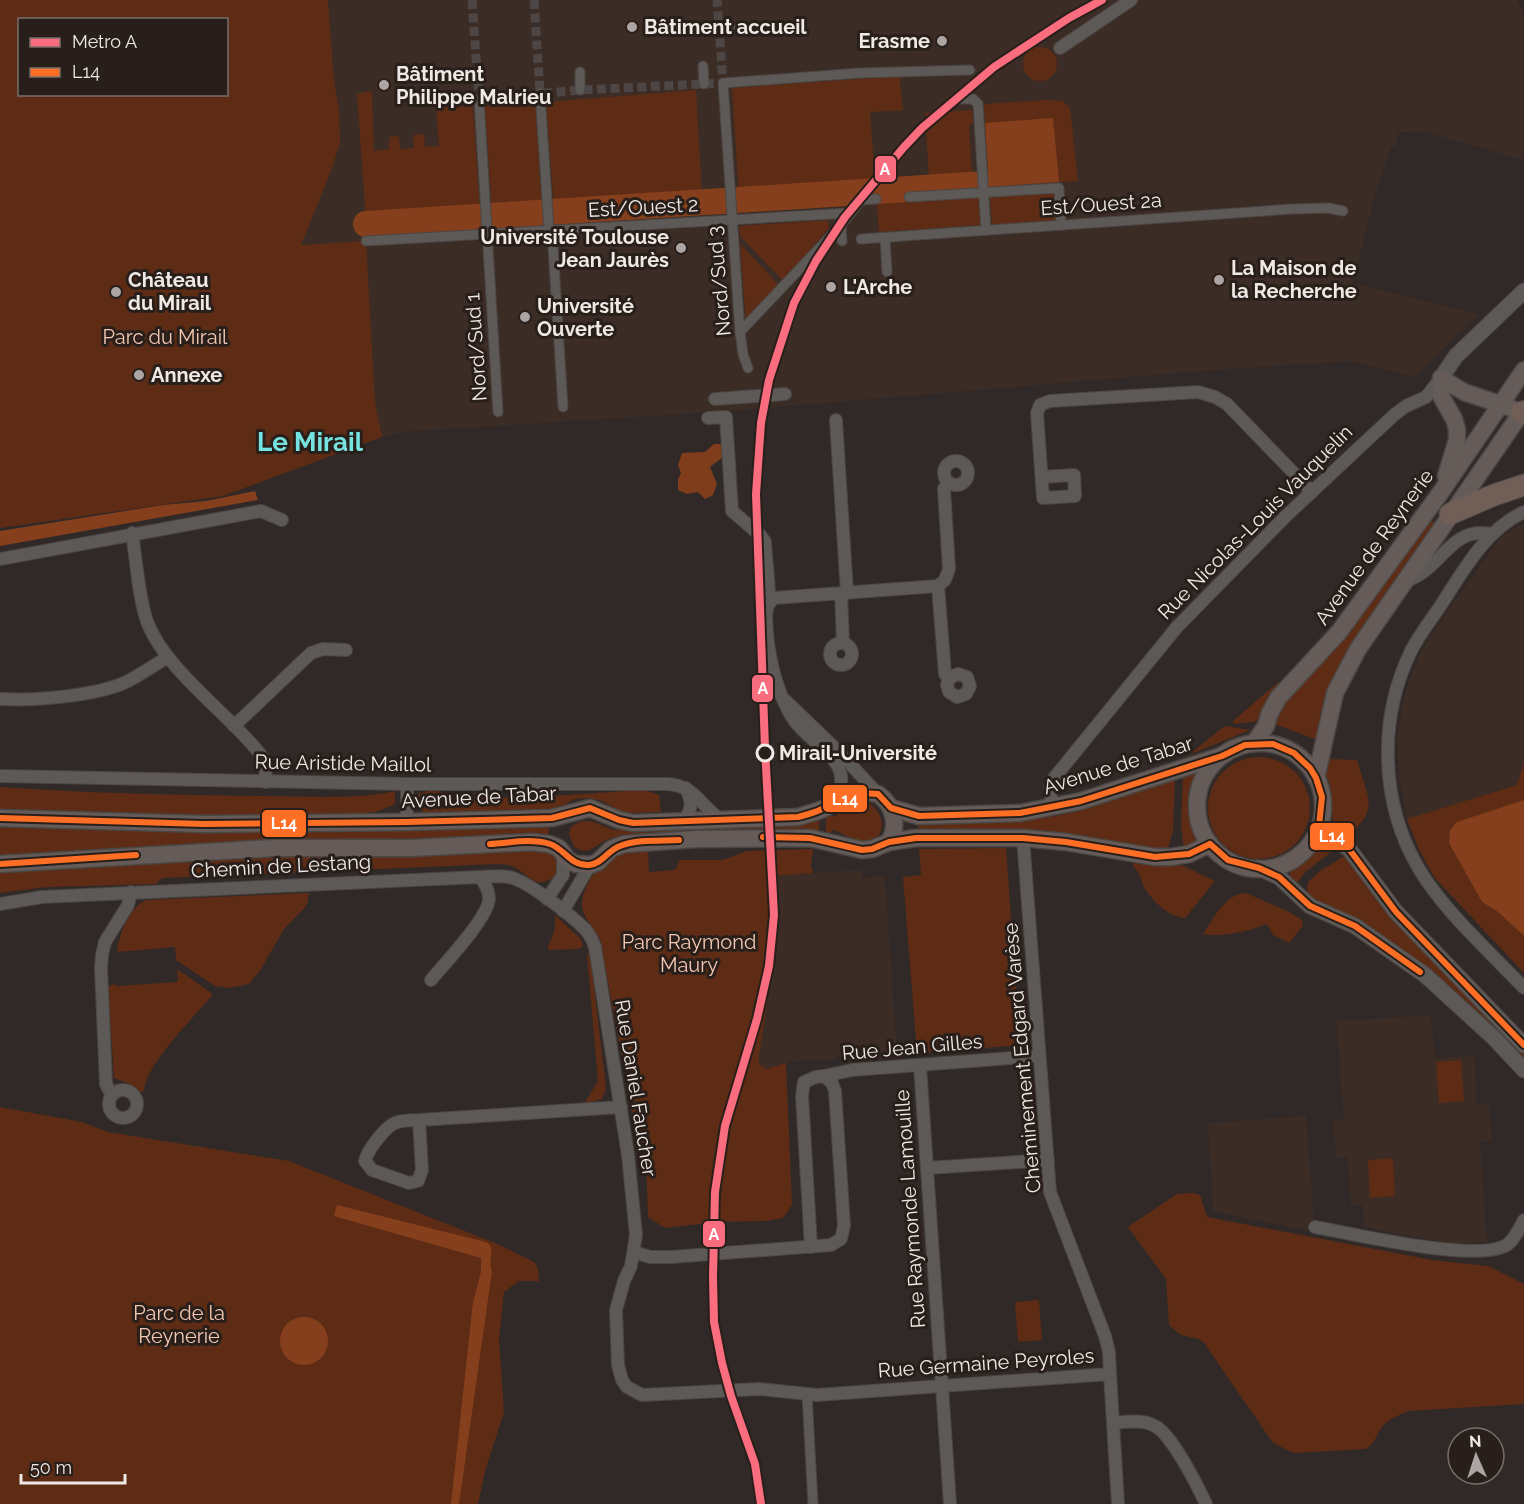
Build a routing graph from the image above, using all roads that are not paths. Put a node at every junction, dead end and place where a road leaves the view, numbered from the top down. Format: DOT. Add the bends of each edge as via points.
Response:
graph roads {
  1 [pos="1131,0"];
  2 [pos="777,27"];
  3 [pos="719,30"];
  4 [pos="1060,48"];
  5 [pos="703,66"];
  6 [pos="970,70"];
  7 [pos="580,72"];
  8 [pos="704,84"];
  9 [pos="580,90"];
  10 [pos="540,93"];
  11 [pos="960,99"];
  12 [pos="479,100"];
  13 [pos="986,192"];
  14 [pos="909,197"];
  15 [pos="876,199"];
  16 [pos="1343,211"];
  17 [pos="850,213"];
  18 [pos="732,217"];
  19 [pos="841,225"];
  20 [pos="1061,225"];
  21 [pos="986,230"];
  22 [pos="551,231"];
  23 [pos="487,234"];
  24 [pos="885,238"];
  25 [pos="861,239"];
  26 [pos="366,241"];
  27 [pos="842,241"];
  28 [pos="887,272"];
  29 [pos="1524,291"];
  30 [pos="740,332"];
  31 [pos="748,368"];
  32 [pos="1524,370"];
  33 [pos="1441,378"];
  34 [pos="785,394"];
  35 [pos="715,399"];
  36 [pos="1501,405"];
  37 [pos="563,408"];
  38 [pos="1523,411"];
  39 [pos="498,412"];
  40 [pos="708,418"];
  41 [pos="836,420"];
  42 [pos="1042,477"];
  43 [pos="948,482"];
  44 [pos="1524,485"];
  45 [pos="1312,492"];
  46 [pos="1441,492"];
  47 [pos="1524,512"];
  48 [pos="1450,514"];
  49 [pos="282,520"];
  50 [pos="132,533"];
  51 [pos="1491,534"];
  52 [pos="0,559"];
  53 [pos="1406,581"];
  54 [pos="938,586"];
  55 [pos="844,594"];
  56 [pos="768,605"];
  57 [pos="843,643"];
  58 [pos="346,650"];
  59 [pos="168,657"];
  60 [pos="949,678"];
  61 [pos="0,699"];
  62 [pos="784,699"];
  63 [pos="234,726"];
  64 [pos="1254,743"];
  65 [pos="1222,756"];
  66 [pos="0,776"];
  67 [pos="1316,778"];
  68 [pos="266,782"];
  69 [pos="406,784"];
  70 [pos="686,788"];
  71 [pos="878,794"];
  72 [pos="835,803"];
  73 [pos="891,808"];
  74 [pos="1052,808"];
  75 [pos="570,813"];
  76 [pos="0,818"];
  77 [pos="720,819"];
  78 [pos="684,820"];
  79 [pos="407,822"];
  80 [pos="1319,826"];
  81 [pos="1023,838"];
  82 [pos="889,842"];
  83 [pos="1210,844"];
  84 [pos="561,852"];
  85 [pos="0,864"];
  86 [pos="590,865"];
  87 [pos="1259,868"];
  88 [pos="480,877"];
  89 [pos="131,892"];
  90 [pos="0,904"];
  91 [pos="556,905"];
  92 [pos="431,980"];
  93 [pos="1524,987"];
  94 [pos="1524,1045"];
  95 [pos="1039,1056"];
  96 [pos="920,1066"];
  97 [pos="1524,1070"];
  98 [pos="824,1076"];
  99 [pos="111,1094"];
  100 [pos="621,1107"];
  101 [pos="419,1120"];
  102 [pos="1048,1160"];
  103 [pos="927,1168"];
  104 [pos="1524,1220"];
  105 [pos="1315,1227"];
  106 [pos="811,1247"];
  107 [pos="634,1252"];
  108 [pos="624,1281"];
  109 [pos="1110,1374"];
  110 [pos="941,1386"];
  111 [pos="807,1394"];
  112 [pos="1113,1423"];
  113 [pos="813,1504"];
  114 [pos="950,1504"];
  115 [pos="1119,1504"];
  116 [pos="1206,1504"];
  1 -- 4 [label="street"];
  2 -- 3 [label="street"];
  5 -- 8 [label="street"];
  6 -- 18 [label="street, Nord/Sud 3" via="723,83"];
  7 -- 9 [label="street"];
  10 -- 22 [label="street"];
  11 -- 13 [label="street" via="973,99 978,104"];
  12 -- 23 [label="street, Nord/Sud 1"];
  13 -- 14 [label="street"];
  13 -- 20 [label="street" via="1059,188"];
  13 -- 21 [label="street"];
  15 -- 17 [label="street" via="861,200"];
  16 -- 20 [label="street, Est/Ouest 2a" via="1292,209"];
  17 -- 18 [label="street, Est/Ouest 2"];
  17 -- 19 [label="street"];
  18 -- 22 [label="street, Est/Ouest 2"];
  18 -- 30 [label="street, Nord/Sud 3"];
  19 -- 27 [label="street"];
  19 -- 30 [label="street"];
  20 -- 21 [label="street, Est/Ouest 2a"];
  21 -- 24 [label="street, Est/Ouest 2a"];
  22 -- 23 [label="street, Est/Ouest 2"];
  22 -- 37 [label="street"];
  23 -- 26 [label="street, Est/Ouest 2" via="456,240"];
  23 -- 39 [label="street, Nord/Sud 1"];
  24 -- 25 [label="street, Est/Ouest 2a"];
  24 -- 28 [label="street"];
  29 -- 33 [label="street, Rue Nicolas-Louis Vauquelin" via="1456,356"];
  30 -- 31 [label="street, Nord/Sud 3"];
  32 -- 36 [label="main road, Avenue de Reynerie"];
  33 -- 36 [label="main road" via="1464,392"];
  33 -- 45 [label="street, Rue Nicolas-Louis Vauquelin" via="1426,397 1394,415"];
  33 -- 46 [label="main road" via="1441,396 1454,419 1457,440"];
  34 -- 35 [label="street"];
  36 -- 38 [label="main road"];
  36 -- 46 [label="main road, Avenue de Reynerie"];
  38 -- 48 [label="main road"];
  40 -- 56 [label="street" via="726,417 732,511 765,542"];
  41 -- 55 [label="street"];
  42 -- 45 [label="street" via="1037,412 1040,405 1050,401 1198,392 1227,404"];
  43 -- 54 [label="street" via="944,489 949,569"];
  44 -- 48 [label="highway"];
  45 -- 74 [label="street, Rue Nicolas-Louis Vauquelin" via="1178,627 1054,778 1050,787"];
  46 -- 64 [label="main road, Avenue de Reynerie" via="1339,632 1278,698"];
  47 -- 51 [label="street"];
  48 -- 53 [label="main road"];
  49 -- 50 [label="street" via="261,511"];
  50 -- 52 [label="street"];
  50 -- 59 [label="street" via="147,622"];
  51 -- 53 [label="street" via="1466,535 1418,577"];
  51 -- 93 [label="street" via="1412,649 1392,705 1388,767 1401,833 1419,870 1466,928"];
  53 -- 67 [label="main road" via="1358,649 1335,693"];
  54 -- 55 [label="street"];
  54 -- 60 [label="street" via="945,674"];
  55 -- 56 [label="street" via="774,598"];
  55 -- 57 [label="street"];
  56 -- 62 [label="street" via="770,660"];
  58 -- 63 [label="street" via="322,649 311,653"];
  59 -- 61 [label="street" via="110,688 33,700"];
  59 -- 63 [label="street"];
  62 -- 71 [label="street"];
  62 -- 72 [label="street" via="796,723 841,770 843,784"];
  63 -- 68 [label="street" via="265,762"];
  64 -- 65 [label="main road"];
  64 -- 67 [label="main road" via="1273,744 1294,753"];
  65 -- 74 [label="main road, Avenue de Tabar"];
  65 -- 83 [label="main road" via="1208,770 1197,797 1200,827"];
  66 -- 68 [label="street, Rue Aristide Maillol"];
  67 -- 80 [label="main road" via="1322,797"];
  68 -- 69 [label="street, Rue Aristide Maillol"];
  69 -- 70 [label="street, Rue Aristide Maillol" via="677,784"];
  69 -- 79 [label="street"];
  70 -- 77 [label="street"];
  70 -- 78 [label="street" via="692,810"];
  71 -- 72 [label="main road, Avenue de Tabar" via="855,793"];
  71 -- 73 [label="main road"];
  72 -- 77 [label="main road, Avenue de Tabar" via="798,817"];
  73 -- 74 [label="main road, Avenue de Tabar" via="919,816 1020,813"];
  73 -- 82 [label="main road" via="895,824"];
  75 -- 78 [label="main road, Avenue de Tabar" via="590,808 633,823"];
  75 -- 79 [label="main road, Avenue de Tabar" via="552,818"];
  75 -- 84 [label="main road" via="558,827 556,838"];
  76 -- 79 [label="main road, Avenue de Tabar" via="204,824"];
  77 -- 78 [label="main road, Avenue de Tabar"];
  80 -- 87 [label="main road" via="1296,857"];
  80 -- 94 [label="street" via="1349,849 1396,912"];
  81 -- 82 [label="main road" via="916,838"];
  81 -- 83 [label="main road" via="1155,857 1189,854"];
  81 -- 95 [label="street, Cheminement Edgard Varèse"];
  82 -- 86 [label="main road" via="862,850 810,838 633,843 617,846"];
  83 -- 87 [label="main road" via="1228,860"];
  84 -- 85 [label="main road" via="549,844 532,842 412,848 273,848"];
  84 -- 86 [label="main road" via="576,864"];
  84 -- 91 [label="street" via="563,876"];
  86 -- 91 [label="street"];
  87 -- 97 [label="street" via="1279,877 1310,906 1355,926 1425,975"];
  88 -- 89 [label="street, Chemin de Lestang"];
  88 -- 91 [label="street, Chemin de Lestang" via="509,877"];
  88 -- 92 [label="street" via="489,897 483,915"];
  89 -- 90 [label="street, Chemin de Lestang" via="42,897"];
  89 -- 99 [label="street" via="128,905 105,942 101,963 106,1084"];
  91 -- 100 [label="street, Rue Daniel Faucher" via="587,932 595,947"];
  95 -- 96 [label="street, Rue Jean Gilles"];
  95 -- 102 [label="street, Cheminement Edgard Varèse"];
  96 -- 98 [label="street, Rue Jean Gilles" via="852,1070"];
  96 -- 103 [label="street, Rue Raymonde Lamouille"];
  98 -- 106 [label="street, Rue Jean Gilles" via="804,1082 802,1096"];
  98 -- 106 [label="street, Rue Jean Gilles" via="835,1091 843,1226 841,1239 831,1245"];
  100 -- 101 [label="street"];
  100 -- 107 [label="street, Rue Daniel Faucher" via="635,1220"];
  101 -- 101 [label="street" via="392,1124 366,1155 367,1166 409,1184 418,1181 422,1170"];
  102 -- 103 [label="street"];
  102 -- 109 [label="street, Cheminement Edgard Varèse" via="1050,1192 1105,1336"];
  103 -- 110 [label="street, Rue Raymonde Lamouille"];
  104 -- 105 [label="street" via="1513,1239 1496,1249 1450,1250"];
  106 -- 107 [label="street, Rue Jean Gilles" via="671,1257"];
  107 -- 108 [label="street, Rue Daniel Faucher"];
  108 -- 111 [label="street, Rue Germaine Peyroles" via="615,1319 618,1365 622,1380 634,1393 652,1396 759,1389"];
  109 -- 110 [label="street, Rue Germaine Peyroles"];
  109 -- 112 [label="street, Rue Germaine Peyroles"];
  110 -- 111 [label="street, Rue Germaine Peyroles"];
  110 -- 114 [label="street, Rue Raymonde Lamouille"];
  111 -- 113 [label="street"];
  112 -- 115 [label="street, Rue Germaine Peyroles"];
  112 -- 116 [label="street" via="1155,1426 1179,1452"];
}
